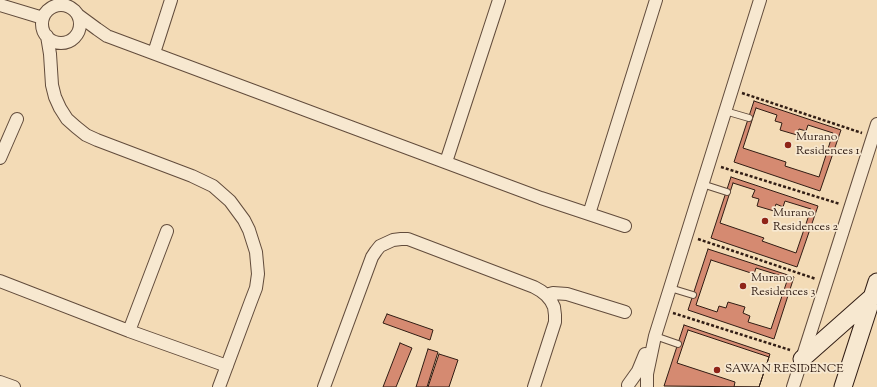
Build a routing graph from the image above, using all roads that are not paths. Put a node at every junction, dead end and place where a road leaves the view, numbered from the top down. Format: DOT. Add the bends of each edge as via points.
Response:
graph roads {
  1 [pos="76,0"];
  2 [pos="171,0"];
  3 [pos="499,0"];
  4 [pos="656,0"];
  5 [pos="760,0"];
  6 [pos="59,3"];
  7 [pos="0,5"];
  8 [pos="77,14"];
  9 [pos="43,18"];
  10 [pos="47,36"];
  11 [pos="107,36"];
  12 [pos="72,39"];
  13 [pos="154,53"];
  14 [pos="51,64"];
  15 [pos="725,111"];
  16 [pos="749,118"];
  17 [pos="17,119"];
  18 [pos="877,124"];
  19 [pos="0,158"];
  20 [pos="446,162"];
  21 [pos="702,184"];
  22 [pos="727,192"];
  23 [pos="589,214"];
  24 [pos="625,226"];
  25 [pos="167,231"];
  26 [pos="0,281"];
  27 [pos="670,288"];
  28 [pos="875,289"];
  29 [pos="546,295"];
  30 [pos="693,295"];
  31 [pos="625,312"];
  32 [pos="129,331"];
  33 [pos="654,339"];
  34 [pos="678,344"];
  35 [pos="802,357"];
  36 [pos="227,366"];
  37 [pos="0,382"];
  38 [pos="627,386"];
  39 [pos="14,387"];
  40 [pos="219,387"];
  41 [pos="324,387"];
  42 [pos="534,387"];
  43 [pos="646,387"];
  44 [pos="793,387"];
  45 [pos="843,387"];
  1 -- 8 [label="street"];
  2 -- 13 [label="street"];
  3 -- 20 [label="street"];
  4 -- 23 [label="street"];
  5 -- 15 [label="street"];
  6 -- 8 [label="street"];
  6 -- 9 [label="street"];
  7 -- 9 [label="street"];
  8 -- 11 [label="street"];
  8 -- 12 [label="street" via="80,29"];
  9 -- 10 [label="street" via="42,28"];
  10 -- 12 [label="street" via="60,43"];
  10 -- 14 [label="street"];
  11 -- 12 [label="street"];
  11 -- 13 [label="street"];
  12 -- 14 [label="street"];
  13 -- 20 [label="street"];
  14 -- 36 [label="street" via="55,97 67,119 76,127 97,140 202,180 222,193 244,220 256,252 258,274 252,302"];
  15 -- 16 [label="lane"];
  15 -- 21 [label="street"];
  17 -- 19 [label="street"];
  18 -- 35 [label="street"];
  20 -- 23 [label="street"];
  21 -- 22 [label="lane"];
  21 -- 27 [label="street"];
  23 -- 24 [label="street"];
  25 -- 32 [label="street"];
  26 -- 32 [label="street"];
  27 -- 30 [label="lane"];
  27 -- 33 [label="street"];
  28 -- 35 [label="main road"];
  28 -- 45 [label="main road"];
  29 -- 31 [label="street" via="567,294"];
  29 -- 41 [label="street" via="534,287 408,239 387,242 380,246 372,257"];
  29 -- 42 [label="street" via="554,307 555,322"];
  32 -- 36 [label="street"];
  33 -- 34 [label="lane"];
  33 -- 38 [label="street" via="638,371"];
  33 -- 43 [label="street"];
  35 -- 44 [label="street"];
  36 -- 40 [label="street"];
  37 -- 39 [label="street"];
  38 -- 43 [label="street" via="636,382"];
}
